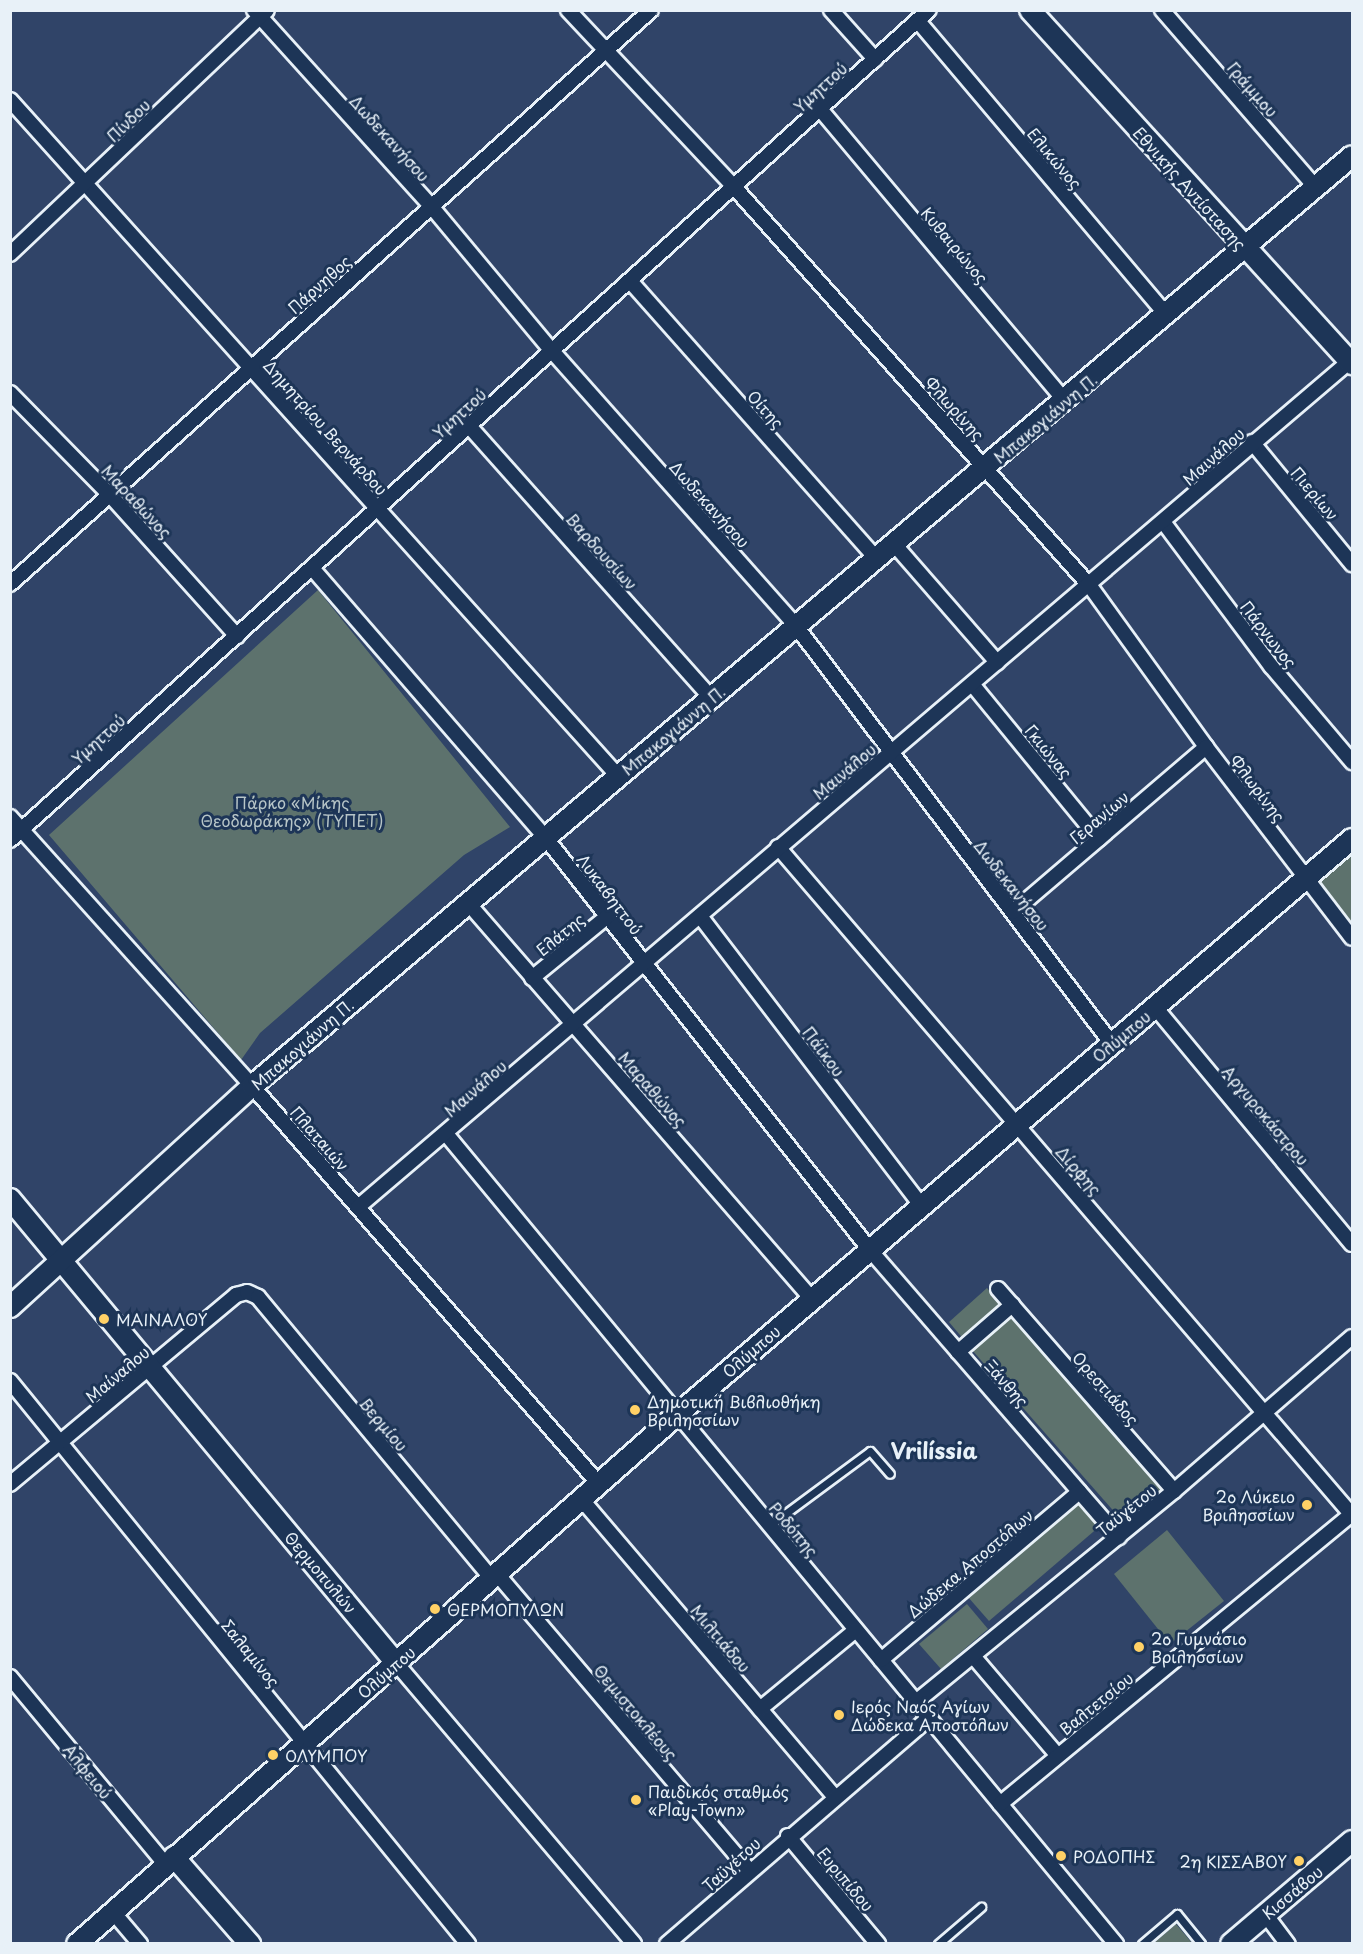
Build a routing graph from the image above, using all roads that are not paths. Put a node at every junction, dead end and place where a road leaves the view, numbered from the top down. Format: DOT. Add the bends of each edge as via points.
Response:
graph roads {
  1 [pos="568,10"];
  2 [pos="651,10"];
  3 [pos="831,10"];
  4 [pos="929,10"];
  5 [pos="1030,10"];
  6 [pos="1162,10"];
  7 [pos="260,13"];
  8 [pos="918,21"];
  9 [pos="604,49"];
  10 [pos="875,59"];
  11 [pos="10,100"];
  12 [pos="820,109"];
  13 [pos="1351,165"];
  14 [pos="85,183"];
  15 [pos="734,187"];
  16 [pos="1317,189"];
  17 [pos="431,207"];
  18 [pos="1246,250"];
  19 [pos="10,254"];
  20 [pos="630,281"];
  21 [pos="1167,316"];
  22 [pos="552,351"];
  23 [pos="1351,363"];
  24 [pos="251,368"];
  25 [pos="10,393"];
  26 [pos="1065,401"];
  27 [pos="469,426"];
  28 [pos="1252,442"];
  29 [pos="986,467"];
  30 [pos="110,495"];
  31 [pos="377,509"];
  32 [pos="1164,523"];
  33 [pos="894,544"];
  34 [pos="877,559"];
  35 [pos="1353,564"];
  36 [pos="312,568"];
  37 [pos="10,584"];
  38 [pos="1090,586"];
  39 [pos="796,626"];
  40 [pos="237,636"];
  41 [pos="997,662"];
  42 [pos="972,684"];
  43 [pos="711,698"];
  44 [pos="1206,747"];
  45 [pos="890,754"];
  46 [pos="1353,762"];
  47 [pos="618,776"];
  48 [pos="10,817"];
  49 [pos="22,830"];
  50 [pos="545,837"];
  51 [pos="1100,838"];
  52 [pos="1353,839"];
  53 [pos="10,840"];
  54 [pos="778,847"];
  55 [pos="1306,878"];
  56 [pos="468,903"];
  57 [pos="1013,912"];
  58 [pos="609,915"];
  59 [pos="700,916"];
  60 [pos="1353,938"];
  61 [pos="642,964"];
  62 [pos="532,978"];
  63 [pos="1155,1008"];
  64 [pos="576,1024"];
  65 [pos="1112,1044"];
  66 [pos="252,1086"];
  67 [pos="1018,1124"];
  68 [pos="447,1135"];
  69 [pos="10,1199"];
  70 [pos="922,1206"];
  71 [pos="358,1207"];
  72 [pos="1353,1244"];
  73 [pos="870,1250"];
  74 [pos="63,1259"];
  75 [pos="998,1290"];
  76 [pos="246,1292"];
  77 [pos="812,1299"];
  78 [pos="1012,1305"];
  79 [pos="10,1307"];
  80 [pos="1353,1337"];
  81 [pos="958,1352"];
  82 [pos="152,1367"];
  83 [pos="10,1381"];
  84 [pos="1264,1411"];
  85 [pos="678,1414"];
  86 [pos="61,1444"];
  87 [pos="890,1474"];
  88 [pos="10,1484"];
  89 [pos="600,1485"];
  90 [pos="1174,1491"];
  91 [pos="1079,1492"];
  92 [pos="583,1501"];
  93 [pos="1352,1514"];
  94 [pos="770,1525"];
  95 [pos="1119,1537"];
  96 [pos="495,1578"];
  97 [pos="856,1630"];
  98 [pos="973,1656"];
  99 [pos="881,1660"];
  100 [pos="396,1663"];
  101 [pos="10,1677"];
  102 [pos="916,1702"];
  103 [pos="760,1709"];
  104 [pos="929,1718"];
  105 [pos="304,1743"];
  106 [pos="1058,1756"];
  107 [pos="834,1796"];
  108 [pos="1000,1804"];
  109 [pos="788,1836"];
  110 [pos="1353,1841"];
  111 [pos="170,1861"];
  112 [pos="749,1870"];
  113 [pos="981,1906"];
  114 [pos="113,1912"];
  115 [pos="1265,1914"];
  116 [pos="77,1944"];
  117 [pos="140,1944"];
  118 [pos="250,1944"];
  119 [pos="468,1944"];
  120 [pos="634,1944"];
  121 [pos="667,1944"];
  122 [pos="878,1944"];
  123 [pos="938,1944"];
  124 [pos="1116,1944"];
  125 [pos="1142,1944"];
  126 [pos="1201,1944"];
  127 [pos="1231,1944"];
  128 [pos="1288,1944"];
  1 -- 9 [label="street, Φλωρίνης"];
  2 -- 9 [label="street, Πάρνηθος"];
  3 -- 10 [label="street"];
  4 -- 8 [label="street, Υμηττού"];
  5 -- 18 [label="street, Εθνικής Αντίστασης"];
  6 -- 16 [label="street, Γράμμου"];
  7 -- 14 [label="street, Πίνδου"];
  7 -- 17 [label="street, Δωδεκανήσου"];
  8 -- 10 [label="street, Υμηττού"];
  8 -- 21 [label="street, Ελικώνος"];
  9 -- 15 [label="street, Φλωρίνης"];
  9 -- 17 [label="street, Πάρνηθος"];
  10 -- 12 [label="street, Υμηττού"];
  11 -- 14 [label="street, Δημητρίου Βερνάρδου"];
  12 -- 15 [label="street, Υμηττού"];
  12 -- 26 [label="street, Κυθαιρώνος"];
  13 -- 16 [label="street, Μπακογιάννη Π."];
  14 -- 19 [label="street, Πίνδου"];
  14 -- 24 [label="street, Δημητρίου Βερνάρδου"];
  15 -- 20 [label="street, Υμηττού"];
  15 -- 29 [label="street, Φλωρίνης"];
  16 -- 18 [label="street, Μπακογιάννη Π."];
  17 -- 22 [label="street, Δωδεκανήσου"];
  17 -- 24 [label="street, Πάρνηθος"];
  18 -- 21 [label="street, Μπακογιάννη Π."];
  18 -- 23 [label="street, Εθνικής Αντίστασης"];
  20 -- 22 [label="street, Υμηττού"];
  20 -- 34 [label="street, Οίτης"];
  21 -- 26 [label="street, Μπακογιάννη Π."];
  22 -- 27 [label="street, Υμηττού"];
  22 -- 39 [label="street, Δωδεκανήσου"];
  23 -- 28 [label="street, Μαινάλου"];
  24 -- 30 [label="street, Πάρνηθος"];
  24 -- 31 [label="street, Δημητρίου Βερνάρδου"];
  25 -- 30 [label="street, Μαραθώνος"];
  26 -- 29 [label="street, Μπακογιάννη Π."];
  27 -- 31 [label="street, Υμηττού"];
  27 -- 43 [label="street, Βαρδουσίων"];
  28 -- 32 [label="street, Μαινάλου"];
  28 -- 35 [label="street, Πιερίων"];
  29 -- 33 [label="street, Μπακογιάννη Π."];
  29 -- 38 [label="street, Φλωρίνης"];
  30 -- 37 [label="street, Πάρνηθος"];
  30 -- 40 [label="street, Μαραθώνος"];
  31 -- 36 [label="street, Υμηττού"];
  31 -- 47 [label="street, Δημητρίου Βερνάρδου"];
  32 -- 38 [label="street, Μαινάλου"];
  32 -- 46 [label="street, Πάρνωνος" via="1271,666"];
  33 -- 34 [label="street, Μπακογιάννη Π."];
  33 -- 41 [label="street"];
  34 -- 39 [label="street, Μπακογιάννη Π."];
  36 -- 40 [label="street, Υμηττού"];
  36 -- 50 [label="street, Λυκαβηττού"];
  38 -- 41 [label="street, Μαινάλου"];
  38 -- 44 [label="street, Φλωρίνης"];
  39 -- 43 [label="street, Μπακογιάννη Π."];
  39 -- 45 [label="street, Δωδεκανήσου"];
  40 -- 49 [label="street, Υμηττού"];
  41 -- 42 [label="street, Μαινάλου"];
  42 -- 45 [label="street, Μαινάλου"];
  42 -- 51 [label="street, Γκιώνας"];
  43 -- 47 [label="street, Μπακογιάννη Π."];
  44 -- 51 [label="street, Γερανίων"];
  44 -- 55 [label="street, Φλωρίνης"];
  45 -- 54 [label="street, Μαινάλου"];
  45 -- 57 [label="street, Δωδεκανήσου"];
  47 -- 50 [label="street, Μπακογιάννη Π."];
  48 -- 49 [label="street, Πλαταιών"];
  49 -- 53 [label="street, Υμηττού"];
  49 -- 66 [label="street, Πλαταιών"];
  50 -- 56 [label="street, Μπακογιάννη Π."];
  50 -- 58 [label="street, Λυκαβηττού"];
  51 -- 57 [label="street, Γερανίων"];
  52 -- 55 [label="street, Ολύμπου"];
  54 -- 59 [label="street, Μαινάλου"];
  54 -- 67 [label="street, Δίρφης"];
  55 -- 60 [label="street, Φλωρίνης"];
  55 -- 63 [label="street, Ολύμπου"];
  56 -- 62 [label="street, Μαραθώνος"];
  56 -- 66 [label="street, Μπακογιάννη Π."];
  57 -- 65 [label="street, Δωδεκανήσου"];
  58 -- 61 [label="street, Λυκαβηττού"];
  58 -- 62 [label="street, Ελάτης"];
  59 -- 61 [label="street, Μαινάλου"];
  59 -- 70 [label="street, Πάϊκου"];
  61 -- 64 [label="street, Μαινάλου"];
  61 -- 73 [label="street, Λυκαβηττού"];
  62 -- 64 [label="street, Μαραθώνος"];
  63 -- 65 [label="street, Ολύμπου"];
  63 -- 72 [label="street, Αργυροκάστρου"];
  64 -- 68 [label="street, Μαινάλου"];
  64 -- 77 [label="street, Μαραθώνος"];
  65 -- 67 [label="street, Ολύμπου"];
  66 -- 71 [label="street, Πλαταιών"];
  66 -- 74 [label="street, Μπακογιάννη Π."];
  67 -- 70 [label="street, Ολύμπου"];
  67 -- 84 [label="street, Δίρφης"];
  68 -- 71 [label="street, Μαινάλου"];
  68 -- 85 [label="street, Ροδόπης"];
  69 -- 74 [label="street, Θερμοπυλών"];
  70 -- 73 [label="street, Ολύμπου"];
  71 -- 89 [label="street, Πλαταιών"];
  73 -- 77 [label="street, Ολύμπου"];
  73 -- 81 [label="street, Ξάνθης"];
  74 -- 79 [label="street, Μπακογιάννη Π."];
  74 -- 82 [label="street, Θερμοπυλών"];
  75 -- 78 [label="street, Ορεστιάδος"];
  76 -- 82 [label="street, Μαίναλου" via="236,1295"];
  76 -- 96 [label="street, Βερμίου" via="258,1297"];
  77 -- 85 [label="street, Ολύμπου"];
  78 -- 81 [label="street"];
  78 -- 90 [label="street, Ορεστιάδος"];
  80 -- 84 [label="street, Ταϋγέτου"];
  81 -- 91 [label="street, Ξάνθης"];
  82 -- 86 [label="street, Μαίναλου"];
  82 -- 100 [label="street, Θερμοπυλών"];
  83 -- 86 [label="street, Σαλαμίνος"];
  84 -- 90 [label="street, Ταϋγέτου"];
  84 -- 93 [label="street, Δίρφης"];
  85 -- 89 [label="street, Ολύμπου"];
  85 -- 94 [label="street, Ροδόπης"];
  86 -- 88 [label="street, Μαίναλου"];
  86 -- 105 [label="street, Σαλαμίνος"];
  87 -- 94 [label="lane" via="870,1451"];
  89 -- 92 [label="street, Ολύμπου"];
  90 -- 95 [label="street, Ταϋγέτου"];
  91 -- 95 [label="street, Ξάνθης"];
  91 -- 99 [label="street, Δώδεκα Αποστόλων"];
  92 -- 96 [label="street, Ολύμπου"];
  92 -- 103 [label="street, Μιλτιάδου"];
  93 -- 106 [label="street, Βαλτετσίου"];
  94 -- 97 [label="street, Ροδόπης"];
  95 -- 98 [label="street, Ταϋγέτου"];
  96 -- 100 [label="street, Ολύμπου"];
  96 -- 112 [label="street, Θεμιστοκλέους"];
  97 -- 99 [label="street, Ροδόπης"];
  97 -- 103 [label="street"];
  98 -- 102 [label="street, Ταϋγέτου"];
  98 -- 106 [label="street"];
  99 -- 102 [label="street, Ροδόπης"];
  100 -- 105 [label="street, Ολύμπου"];
  100 -- 120 [label="street, Θερμοπυλών"];
  101 -- 111 [label="street, Αλφειού"];
  102 -- 104 [label="street, Ροδόπης"];
  103 -- 107 [label="street, Μιλτιάδου"];
  104 -- 107 [label="street, Ταϋγέτου"];
  104 -- 108 [label="street, Ροδόπης"];
  105 -- 111 [label="street, Ολύμπου"];
  105 -- 119 [label="street, Σαλαμίνος"];
  106 -- 108 [label="street, Βαλτετσίου"];
  107 -- 109 [label="street, Ταϋγέτου"];
  108 -- 124 [label="street, Ροδόπης"];
  109 -- 112 [label="street, Ταϋγέτου"];
  109 -- 122 [label="street, Ευριπίδου"];
  110 -- 115 [label="street, Κισσάβου"];
  111 -- 114 [label="street, Ολύμπου"];
  111 -- 118 [label="street, Αλφειού"];
  112 -- 121 [label="street, Ταϋγέτου"];
  113 -- 123 [label="lane"];
  114 -- 116 [label="street, Ολύμπου"];
  114 -- 117 [label="street"];
  115 -- 127 [label="street, Κισσάβου"];
  115 -- 128 [label="street"];
  125 -- 126 [label="lane" via="1177,1914"];
}
